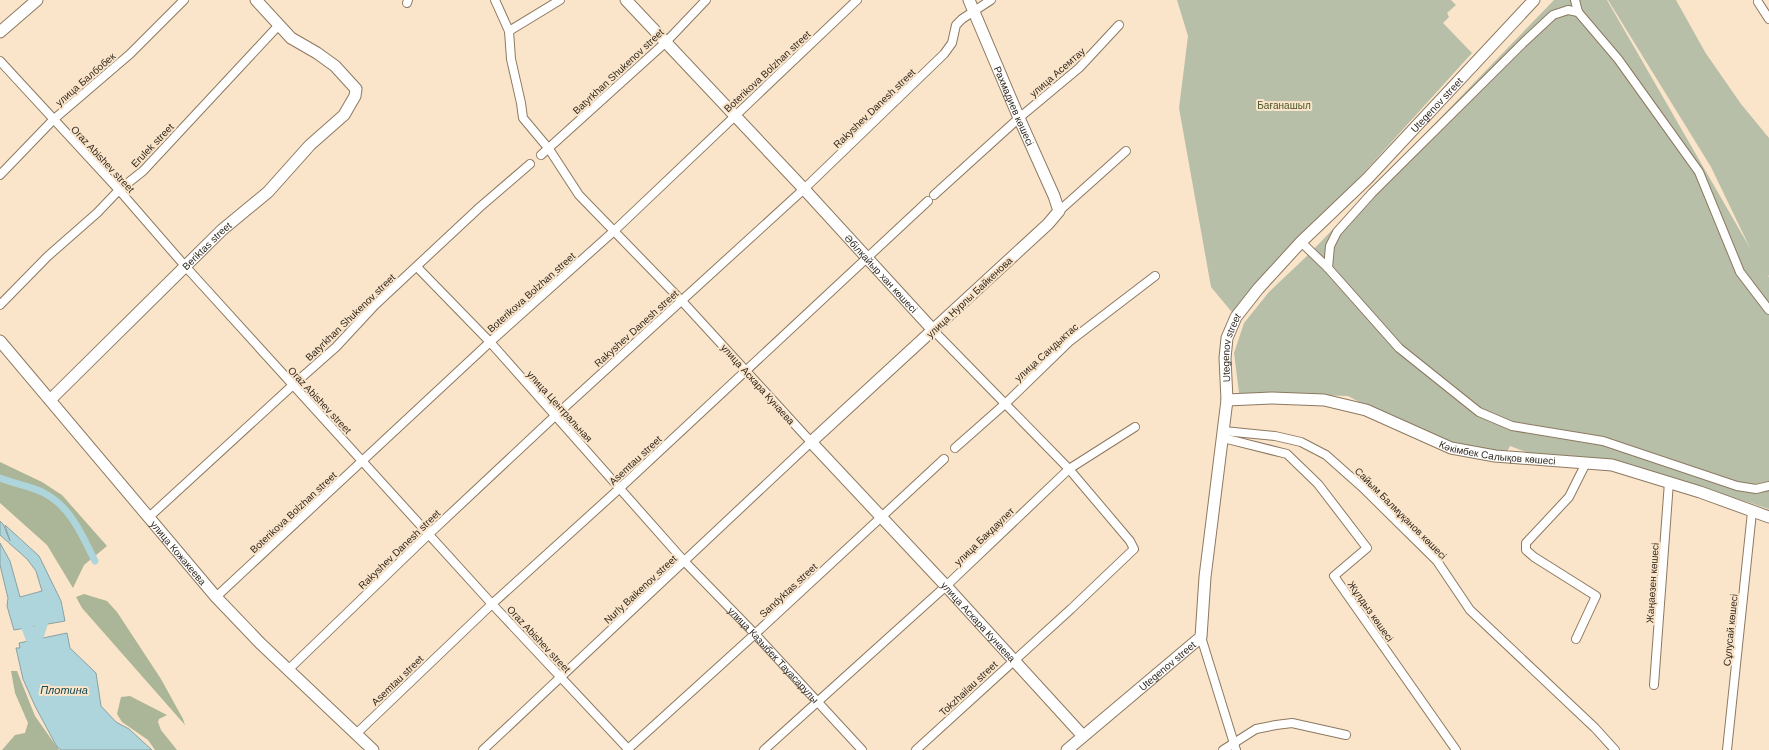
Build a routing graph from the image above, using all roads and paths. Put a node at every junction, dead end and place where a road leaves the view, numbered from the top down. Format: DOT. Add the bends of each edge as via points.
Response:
graph roads {
  1 [pos="37,0"];
  2 [pos="184,0"];
  3 [pos="256,0"];
  4 [pos="495,0"];
  5 [pos="560,0"];
  6 [pos="626,0"];
  7 [pos="706,0"];
  8 [pos="857,0"];
  9 [pos="969,0"];
  10 [pos="991,0"];
  11 [pos="1534,0"];
  12 [pos="1575,0"];
  13 [pos="1756,1"];
  14 [pos="1769,8"];
  15 [pos="1578,12"];
  16 [pos="973,13"];
  17 [pos="1769,19"];
  18 [pos="1120,25"];
  19 [pos="278,26"];
  20 [pos="0,32"];
  21 [pos="509,32"];
  22 [pos="666,42"];
  23 [pos="0,61"];
  24 [pos="735,115"];
  25 [pos="1019,118"];
  26 [pos="53,120"];
  27 [pos="549,149"];
  28 [pos="1126,151"];
  29 [pos="541,155"];
  30 [pos="530,164"];
  31 [pos="0,175"];
  32 [pos="804,189"];
  33 [pos="119,190"];
  34 [pos="931,198"];
  35 [pos="1059,211"];
  36 [pos="614,231"];
  37 [pos="1301,242"];
  38 [pos="866,258"];
  39 [pos="185,266"];
  40 [pos="417,267"];
  41 [pos="1328,268"];
  42 [pos="1155,276"];
  43 [pos="681,300"];
  44 [pos="0,305"];
  45 [pos="1769,310"];
  46 [pos="933,330"];
  47 [pos="0,341"];
  48 [pos="490,342"];
  49 [pos="746,371"];
  50 [pos="292,385"];
  51 [pos="50,400"];
  52 [pos="1227,400"];
  53 [pos="1006,403"];
  54 [pos="555,416"];
  55 [pos="1135,427"];
  56 [pos="1224,434"];
  57 [pos="811,442"];
  58 [pos="955,448"];
  59 [pos="944,459"];
  60 [pos="363,460"];
  61 [pos="1586,463"];
  62 [pos="1069,469"];
  63 [pos="1670,482"];
  64 [pos="1769,486"];
  65 [pos="620,488"];
  66 [pos="1752,512"];
  67 [pos="881,516"];
  68 [pos="1769,517"];
  69 [pos="148,518"];
  70 [pos="429,534"];
  71 [pos="1134,549"];
  72 [pos="684,561"];
  73 [pos="946,586"];
  74 [pos="216,598"];
  75 [pos="492,604"];
  76 [pos="755,634"];
  77 [pos="1200,637"];
  78 [pos="1576,639"];
  79 [pos="1014,660"];
  80 [pos="288,670"];
  81 [pos="560,676"];
  82 [pos="1654,684"];
  83 [pos="817,702"];
  84 [pos="356,734"];
  85 [pos="1346,735"];
  86 [pos="1083,736"];
  87 [pos="1235,747"];
  88 [pos="373,750"];
  89 [pos="483,750"];
  90 [pos="628,750"];
  91 [pos="764,750"];
  92 [pos="862,750"];
  93 [pos="916,750"];
  94 [pos="1068,750"];
  95 [pos="1223,750"];
  96 [pos="1456,750"];
  97 [pos="1615,750"];
  98 [pos="1727,750"];
  1 -- 20 [label="street"];
  2 -- 26 [label="street, улица Балбобек" via="130,54"];
  3 -- 19 [label="street"];
  4 -- 21 [label="street, улица Аскара Кунаева"];
  5 -- 21 [label="street"];
  6 -- 22 [label="street, Әбілқайыр хан көшесі"];
  7 -- 22 [label="street, Batyrkhan Shukenov street"];
  8 -- 24 [label="street, Boterikova Bolzhan street"];
  9 -- 16 [label="street, Рахмадиев көшесі"];
  10 -- 16 [label="street, Rakyshev Danesh street"];
  11 -- 37 [label="street, Utegenov street" via="1367,179"];
  12 -- 15 [label="street"];
  13 -- 14 [label="street"];
  13 -- 17 [label="street"];
  15 -- 41 [label="street" via="1568,10 1553,15 1372,193 1337,232 1330,246"];
  15 -- 45 [label="street" via="1618,59 1699,172 1740,272"];
  16 -- 25 [label="street, Рахмадиев көшесі"];
  16 -- 32 [label="street, Rakyshev Danesh street" via="956,25 952,43 944,54"];
  18 -- 25 [label="street, улица Асемтау" via="1079,68"];
  19 -- 33 [label="street, Erulek street" via="143,171"];
  19 -- 39 [label="street, Beriktas street" via="291,38 335,66 356,89 354,96 344,115 310,145 268,192 222,230"];
  21 -- 27 [label="street, улица Аскара Кунаева" via="511,59 523,118"];
  22 -- 24 [label="street, Әбілқайыр хан көшесі"];
  22 -- 27 [label="street, Batyrkhan Shukenov street"];
  23 -- 26 [label="street, Oraz Abishev street"];
  24 -- 32 [label="street, Әбілқайыр хан көшесі"];
  24 -- 36 [label="street, Boterikova Bolzhan street"];
  25 -- 34 [label="street, улица Асемтау"];
  25 -- 35 [label="street, Рахмадиев көшесі"];
  26 -- 31 [label="street, улица Балбобек"];
  26 -- 33 [label="street, Oraz Abishev street"];
  27 -- 29 [label="street, Batyrkhan Shukenov street"];
  27 -- 36 [label="street, улица Аскара Кунаева" via="579,195"];
  28 -- 35 [label="street, улица Нурлы Байкенова"];
  30 -- 40 [label="street, Batyrkhan Shukenov street"];
  32 -- 38 [label="street, Әбілқайыр хан көшесі"];
  32 -- 43 [label="street, Rakyshev Danesh street"];
  33 -- 39 [label="street, Oraz Abishev street"];
  33 -- 44 [label="street, Erulek street"];
  34 -- 38 [label="street, Asemtau street"];
  35 -- 46 [label="street, улица Нурлы Байкенова"];
  36 -- 43 [label="street, улица Аскара Кунаева"];
  36 -- 48 [label="street, Boterikova Bolzhan street"];
  37 -- 41 [label="street"];
  37 -- 52 [label="street, Utegenov street" via="1236,317 1227,338"];
  38 -- 46 [label="street, Әбілқайыр хан көшесі"];
  38 -- 49 [label="street, Asemtau street"];
  39 -- 50 [label="street, Oraz Abishev street"];
  39 -- 51 [label="street, Beriktas street"];
  40 -- 48 [label="street, улица Центральная"];
  40 -- 50 [label="street, Batyrkhan Shukenov street" via="375,305 336,347"];
  41 -- 64 [label="street" via="1399,348 1479,412 1512,426 1604,441 1736,486 1756,489"];
  42 -- 53 [label="street, улица Сандыктас" via="1070,341"];
  43 -- 49 [label="street, улица Аскара Кунаева"];
  43 -- 54 [label="street, Rakyshev Danesh street"];
  46 -- 53 [label="street, Әбілқайыр хан көшесі"];
  46 -- 57 [label="street, улица Нурлы Байкенова"];
  47 -- 51 [label="street, улица Кожакеева"];
  48 -- 54 [label="street, улица Центральная"];
  48 -- 60 [label="street, Boterikova Bolzhan street"];
  49 -- 57 [label="street, улица Аскара Кунаева"];
  49 -- 65 [label="street, Asemtau street"];
  50 -- 60 [label="street, Oraz Abishev street"];
  50 -- 69 [label="street, Batyrkhan Shukenov street"];
  51 -- 69 [label="street, улица Кожакеева"];
  52 -- 56 [label="street, Utegenov street"];
  52 -- 61 [label="street, Кәкімбек Салықов көшесі" via="1324,400 1366,410 1450,448 1495,456"];
  53 -- 58 [label="street, улица Сандыктас"];
  53 -- 62 [label="street, Әбілқайыр хан көшесі"];
  54 -- 65 [label="street, улица Центральная"];
  54 -- 70 [label="street, Rakyshev Danesh street"];
  55 -- 62 [label="street, улица Бакдаулет"];
  56 -- 77 [label="street, Utegenov street" via="1205,577"];
  56 -- 96 [label="street, Жұлдыз көшесі" via="1287,454 1318,484 1367,548 1334,576"];
  56 -- 97 [label="street, Сайым Балмұқанов көшесі" via="1275,436 1301,442 1326,455 1437,561 1470,610"];
  57 -- 67 [label="street, улица Аскара Кунаева"];
  57 -- 72 [label="street, Nurly Baikenov street"];
  59 -- 67 [label="street, Sandyktas street"];
  60 -- 70 [label="street, Oraz Abishev street"];
  60 -- 74 [label="street, Boterikova Bolzhan street"];
  61 -- 63 [label="street, Кәкімбек Салықов көшесі" via="1612,465"];
  61 -- 78 [label="street" via="1569,497 1526,543 1526,550 1534,557 1596,596"];
  62 -- 71 [label="street, Әбілқайыр хан көшесі"];
  62 -- 73 [label="street, улица Бакдаулет"];
  63 -- 66 [label="street, Кәкімбек Салықов көшесі"];
  63 -- 82 [label="street, Жаңаөзен көшесі"];
  65 -- 72 [label="street, улица Центральная"];
  65 -- 75 [label="street, Asemtau street"];
  66 -- 68 [label="street, Кәкімбек Салықов көшесі"];
  66 -- 98 [label="street, Сұлусай көшесі"];
  67 -- 73 [label="street, улица Аскара Кунаева"];
  67 -- 76 [label="street, Sandyktas street"];
  69 -- 74 [label="street, улица Кожакеева"];
  70 -- 75 [label="street, Oraz Abishev street"];
  70 -- 80 [label="street, Rakyshev Danesh street"];
  71 -- 79 [label="street, Tokzhailau street"];
  72 -- 76 [label="street, улица Казыбек Тауасарулы"];
  72 -- 81 [label="street, Nurly Baikenov street"];
  73 -- 79 [label="street, улица Аскара Кунаева"];
  73 -- 83 [label="street, улица Бакдаулет"];
  74 -- 80 [label="street, улица Кожакеева"];
  75 -- 81 [label="street, Oraz Abishev street"];
  75 -- 84 [label="street, Asemtau street"];
  76 -- 83 [label="street, улица Казыбек Тауасарулы"];
  76 -- 90 [label="street, Sandyktas street"];
  77 -- 86 [label="street, Utegenov street"];
  77 -- 87 [label="street"];
  79 -- 86 [label="street, улица Аскара Кунаева"];
  79 -- 93 [label="street, Tokzhailau street"];
  80 -- 84 [label="street, улица Кожакеева"];
  81 -- 89 [label="street, Nurly Baikenov street"];
  81 -- 90 [label="street, Oraz Abishev street"];
  83 -- 91 [label="street, улица Бакдаулет"];
  83 -- 92 [label="street, улица Казыбек Тауасарулы"];
  84 -- 88 [label="street, улица Кожакеева"];
  85 -- 87 [label="street" via="1292,723 1256,729"];
  86 -- 94 [label="street, Utegenov street"];
  87 -- 95 [label="street"];
}
